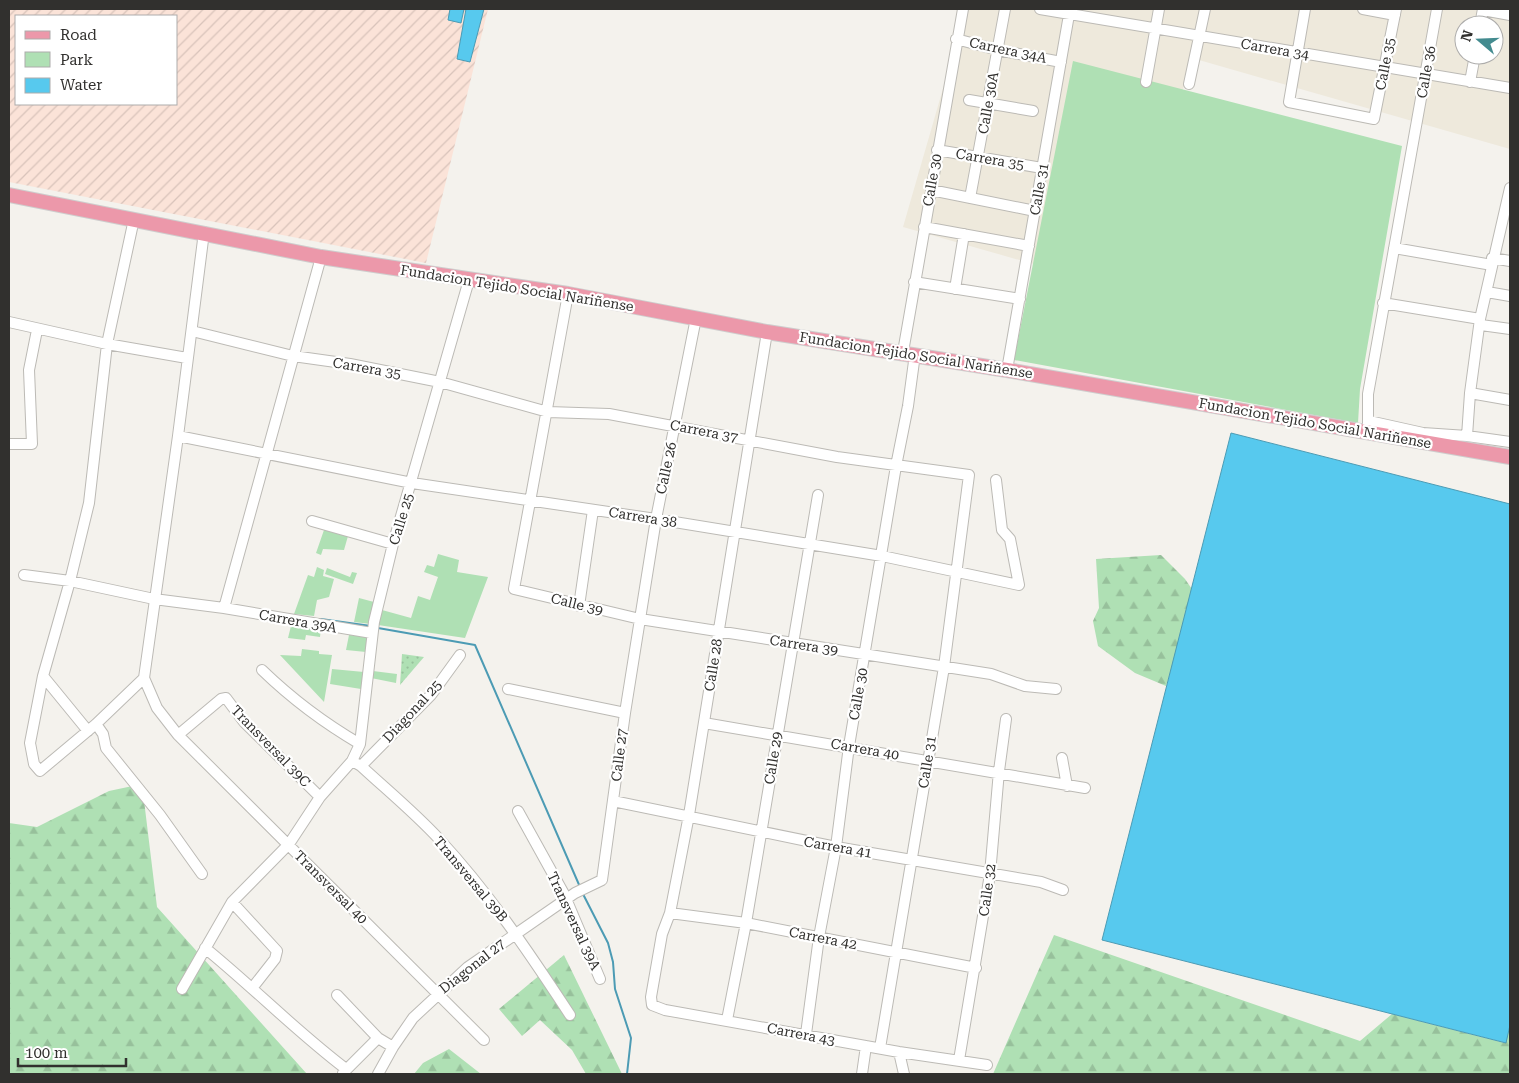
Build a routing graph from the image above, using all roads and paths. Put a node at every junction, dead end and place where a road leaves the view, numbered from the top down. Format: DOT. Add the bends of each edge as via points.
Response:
graph roads {
  1 [pos="963,9"];
  2 [pos="1005,9"];
  3 [pos="1040,9"];
  4 [pos="1160,9"];
  5 [pos="1205,9"];
  6 [pos="1305,9"];
  7 [pos="1363,9"];
  8 [pos="1437,9"];
  9 [pos="1483,9"];
  10 [pos="1069,11"];
  11 [pos="1395,12"];
  12 [pos="1510,15"];
  13 [pos="1156,28"];
  14 [pos="1200,36"];
  15 [pos="956,39"];
  16 [pos="998,50"];
  17 [pos="1298,52"];
  18 [pos="1061,62"];
  19 [pos="1473,65"];
  20 [pos="1384,67"];
  21 [pos="1426,74"];
  22 [pos="1146,82"];
  23 [pos="1470,82"];
  24 [pos="1190,84"];
  25 [pos="1510,88"];
  26 [pos="970,100"];
  27 [pos="988,104"];
  28 [pos="1033,110"];
  29 [pos="937,150"];
  30 [pos="978,157"];
  31 [pos="1042,168"];
  32 [pos="1510,188"];
  33 [pos="931,190"];
  34 [pos="9,195"];
  35 [pos="970,198"];
  36 [pos="1035,211"];
  37 [pos="134,219"];
  38 [pos="924,227"];
  39 [pos="204,232"];
  40 [pos="964,234"];
  41 [pos="1029,246"];
  42 [pos="1394,248"];
  43 [pos="321,257"];
  44 [pos="1510,261"];
  45 [pos="1492,262"];
  46 [pos="470,280"];
  47 [pos="914,282"];
  48 [pos="955,289"];
  49 [pos="1487,292"];
  50 [pos="568,294"];
  51 [pos="1510,296"];
  52 [pos="1020,299"];
  53 [pos="1383,303"];
  54 [pos="696,318"];
  55 [pos="9,322"];
  56 [pos="1480,322"];
  57 [pos="1510,329"];
  58 [pos="37,330"];
  59 [pos="192,331"];
  60 [pos="767,332"];
  61 [pos="107,344"];
  62 [pos="909,353"];
  63 [pos="293,356"];
  64 [pos="187,358"];
  65 [pos="1008,370"];
  66 [pos="440,382"];
  67 [pos="1470,393"];
  68 [pos="1510,400"];
  69 [pos="548,412"];
  70 [pos="675,426"];
  71 [pos="1368,427"];
  72 [pos="178,436"];
  73 [pos="1467,436"];
  74 [pos="749,440"];
  75 [pos="1510,442"];
  76 [pos="9,444"];
  77 [pos="9,451"];
  78 [pos="265,454"];
  79 [pos="1510,457"];
  80 [pos="896,466"];
  81 [pos="969,475"];
  82 [pos="996,480"];
  83 [pos="412,483"];
  84 [pos="818,495"];
  85 [pos="531,499"];
  86 [pos="593,510"];
  87 [pos="656,519"];
  88 [pos="312,521"];
  89 [pos="735,533"];
  90 [pos="393,544"];
  91 [pos="810,544"];
  92 [pos="882,556"];
  93 [pos="956,573"];
  94 [pos="24,575"];
  95 [pos="70,581"];
  96 [pos="154,600"];
  97 [pos="579,606"];
  98 [pos="224,608"];
  99 [pos="640,620"];
  100 [pos="373,628"];
  101 [pos="718,631"];
  102 [pos="792,644"];
  103 [pos="866,655"];
  104 [pos="460,656"];
  105 [pos="944,667"];
  106 [pos="262,670"];
  107 [pos="43,676"];
  108 [pos="144,678"];
  109 [pos="508,689"];
  110 [pos="1056,689"];
  111 [pos="624,713"];
  112 [pos="1006,719"];
  113 [pos="704,722"];
  114 [pos="92,728"];
  115 [pos="776,734"];
  116 [pos="178,735"];
  117 [pos="360,744"];
  118 [pos="849,746"];
  119 [pos="1062,758"];
  120 [pos="927,759"];
  121 [pos="357,763"];
  122 [pos="999,772"];
  123 [pos="1067,786"];
  124 [pos="1085,788"];
  125 [pos="320,797"];
  126 [pos="613,801"];
  127 [pos="518,811"];
  128 [pos="689,815"];
  129 [pos="762,833"];
  130 [pos="289,844"];
  131 [pos="836,847"];
  132 [pos="913,861"];
  133 [pos="202,874"];
  134 [pos="990,874"];
  135 [pos="591,885"];
  136 [pos="1062,890"];
  137 [pos="566,900"];
  138 [pos="232,902"];
  139 [pos="670,913"];
  140 [pos="746,923"];
  141 [pos="516,932"];
  142 [pos="819,936"];
  143 [pos="206,948"];
  144 [pos="897,953"];
  145 [pos="976,968"];
  146 [pos="600,979"];
  147 [pos="253,987"];
  148 [pos="182,989"];
  149 [pos="438,993"];
  150 [pos="337,995"];
  151 [pos="651,997"];
  152 [pos="570,1016"];
  153 [pos="727,1020"];
  154 [pos="806,1034"];
  155 [pos="378,1038"];
  156 [pos="484,1040"];
  157 [pos="393,1046"];
  158 [pos="866,1046"];
  159 [pos="880,1048"];
  160 [pos="899,1052"];
  161 [pos="959,1060"];
  162 [pos="987,1065"];
  163 [pos="344,1072"];
  164 [pos="378,1074"];
  165 [pos="862,1074"];
  166 [pos="904,1074"];
  1 -- 15 [label="street, Calle 30"];
  2 -- 16 [label="street, Calle 30A"];
  3 -- 10 [label="street, Carrera 34"];
  4 -- 13 [label="street"];
  5 -- 14 [label="street"];
  6 -- 17 [label="street"];
  7 -- 11 [label="street"];
  8 -- 21 [label="street, Calle 36"];
  9 -- 12 [label="street"];
  10 -- 13 [label="street, Carrera 34"];
  10 -- 18 [label="street, Calle 31"];
  11 -- 20 [label="street, Calle 35"];
  13 -- 14 [label="street, Carrera 34"];
  13 -- 22 [label="street"];
  14 -- 17 [label="street, Carrera 34"];
  14 -- 24 [label="street"];
  15 -- 16 [label="street, Carrera 34A"];
  15 -- 29 [label="street, Calle 30"];
  16 -- 18 [label="street, Carrera 34A"];
  16 -- 27 [label="street, Calle 30A"];
  17 -- 20 [label="street, Carrera 34"];
  17 -- 20 [label="street, Calle 35" via="1289,102 1374,120"];
  18 -- 31 [label="street, Calle 31"];
  19 -- 23 [label="street"];
  20 -- 21 [label="street, Carrera 34"];
  21 -- 23 [label="street, Carrera 34"];
  21 -- 42 [label="street, Calle 36"];
  23 -- 25 [label="street, Carrera 34"];
  26 -- 27 [label="street"];
  27 -- 28 [label="street"];
  27 -- 30 [label="street, Calle 30A"];
  29 -- 30 [label="street, Carrera 35"];
  29 -- 33 [label="street, Calle 30"];
  30 -- 31 [label="street, Carrera 35"];
  30 -- 35 [label="street, Calle 30A"];
  31 -- 36 [label="street, Calle 31"];
  32 -- 45 [label="street"];
  33 -- 35 [label="street"];
  33 -- 38 [label="street, Calle 30"];
  34 -- 37 [label="main road, Fundacion Tejido Social Nariñense"];
  35 -- 36 [label="street"];
  36 -- 41 [label="street, Calle 31"];
  37 -- 39 [label="main road, Fundacion Tejido Social Nariñense"];
  37 -- 61 [label="street"];
  38 -- 40 [label="street"];
  38 -- 47 [label="street, Calle 30"];
  39 -- 43 [label="main road, Fundacion Tejido Social Nariñense"];
  39 -- 59 [label="street"];
  40 -- 41 [label="street"];
  40 -- 48 [label="street"];
  41 -- 52 [label="street, Calle 31"];
  42 -- 45 [label="street"];
  42 -- 53 [label="street, Calle 36"];
  43 -- 46 [label="main road, Fundacion Tejido Social Nariñense"];
  43 -- 63 [label="street"];
  44 -- 45 [label="street"];
  45 -- 49 [label="street"];
  46 -- 50 [label="main road, Fundacion Tejido Social Nariñense"];
  46 -- 66 [label="street, Calle 25"];
  47 -- 48 [label="street"];
  47 -- 62 [label="street, Calle 30"];
  48 -- 52 [label="street"];
  49 -- 51 [label="street"];
  49 -- 56 [label="street"];
  50 -- 54 [label="main road, Fundacion Tejido Social Nariñense"];
  50 -- 69 [label="street"];
  52 -- 65 [label="street, Calle 31"];
  53 -- 56 [label="street"];
  53 -- 71 [label="street, Calle 36" via="1368,394"];
  54 -- 60 [label="main road, Fundacion Tejido Social Nariñense"];
  54 -- 70 [label="street, Calle 26"];
  55 -- 58 [label="street"];
  56 -- 57 [label="street"];
  56 -- 67 [label="street"];
  58 -- 61 [label="street"];
  58 -- 76 [label="street" via="29,370 32,444"];
  59 -- 63 [label="street, Carrera 35"];
  59 -- 64 [label="street"];
  60 -- 62 [label="main road, Fundacion Tejido Social Nariñense"];
  60 -- 74 [label="street, Calle 28"];
  61 -- 64 [label="street"];
  61 -- 95 [label="street" via="89,503"];
  62 -- 65 [label="main road, Fundacion Tejido Social Nariñense"];
  62 -- 80 [label="street, Calle 30" via="908,406"];
  63 -- 66 [label="street, Carrera 35"];
  63 -- 78 [label="street"];
  64 -- 72 [label="street"];
  65 -- 71 [label="main road, Fundacion Tejido Social Nariñense"];
  66 -- 69 [label="street, Carrera 37"];
  66 -- 83 [label="street, Calle 25"];
  67 -- 68 [label="street"];
  67 -- 73 [label="street"];
  69 -- 70 [label="street, Carrera 37" via="608,414"];
  69 -- 85 [label="street"];
  70 -- 74 [label="street, Carrera 37"];
  70 -- 87 [label="street, Calle 26"];
  71 -- 73 [label="street"];
  71 -- 79 [label="main road, Fundacion Tejido Social Nariñense"];
  72 -- 78 [label="street, Carrera 38"];
  72 -- 96 [label="street"];
  73 -- 75 [label="street"];
  74 -- 80 [label="street, Carrera 37"];
  74 -- 89 [label="street, Calle 28"];
  76 -- 77 [label="street"];
  78 -- 83 [label="street, Carrera 38"];
  78 -- 98 [label="street"];
  80 -- 81 [label="street, Carrera 37"];
  80 -- 92 [label="street, Calle 30"];
  81 -- 93 [label="street, Calle 31"];
  82 -- 93 [label="street, Carrera 38" via="1002,530 1010,539 1019,585"];
  83 -- 85 [label="street, Carrera 38"];
  83 -- 90 [label="street, Calle 25"];
  84 -- 91 [label="street, Calle 29"];
  85 -- 86 [label="street, Carrera 38"];
  85 -- 97 [label="street, Calle 39" via="514,588"];
  86 -- 87 [label="street, Carrera 38"];
  86 -- 97 [label="street"];
  87 -- 89 [label="street, Carrera 38"];
  87 -- 99 [label="street, Calle 26"];
  88 -- 90 [label="street"];
  89 -- 91 [label="street, Carrera 38"];
  89 -- 101 [label="street, Calle 28"];
  90 -- 100 [label="street, Calle 25"];
  91 -- 92 [label="street, Carrera 38"];
  91 -- 102 [label="street, Calle 29"];
  92 -- 93 [label="street, Carrera 38"];
  92 -- 103 [label="street, Calle 30"];
  93 -- 105 [label="street, Calle 31"];
  94 -- 95 [label="street, Carrera 39A"];
  95 -- 96 [label="street, Carrera 39A"];
  95 -- 107 [label="street"];
  96 -- 98 [label="street, Carrera 39A"];
  96 -- 108 [label="street"];
  97 -- 99 [label="street, Calle 39"];
  98 -- 100 [label="street, Carrera 39A"];
  99 -- 101 [label="street, Carrera 39"];
  99 -- 111 [label="street, Calle 27"];
  100 -- 117 [label="street, Calle 25"];
  101 -- 102 [label="street, Carrera 39"];
  101 -- 113 [label="street, Calle 28"];
  102 -- 103 [label="street, Carrera 39"];
  102 -- 115 [label="street, Calle 29"];
  103 -- 105 [label="street, Carrera 39"];
  103 -- 118 [label="street, Calle 30"];
  104 -- 121 [label="street, Diagonal 25" via="431,695"];
  105 -- 110 [label="street, Carrera 39" via="991,674 1025,686"];
  105 -- 120 [label="street, Calle 31"];
  106 -- 117 [label="street" via="317,717"];
  107 -- 114 [label="street"];
  107 -- 114 [label="street" via="30,743 34,764 40,771"];
  108 -- 114 [label="street"];
  108 -- 116 [label="street, Transversal 40" via="157,708"];
  109 -- 111 [label="street"];
  111 -- 126 [label="street, Calle 27"];
  112 -- 122 [label="street, Calle 32"];
  113 -- 115 [label="street, Carrera 40"];
  113 -- 128 [label="street, Calle 28"];
  114 -- 133 [label="street" via="103,734 106,748"];
  115 -- 118 [label="street, Carrera 40"];
  115 -- 129 [label="street, Calle 29"];
  116 -- 125 [label="street, Transversal 39C" via="226,698 244,722"];
  116 -- 130 [label="street, Transversal 40"];
  117 -- 121 [label="street, Calle 25"];
  118 -- 120 [label="street, Carrera 40"];
  118 -- 131 [label="street, Calle 30"];
  119 -- 123 [label="street"];
  120 -- 122 [label="street, Carrera 40"];
  120 -- 132 [label="street, Calle 31"];
  121 -- 125 [label="street, Diagonal 25"];
  121 -- 141 [label="street, Transversal 39B" via="438,838"];
  122 -- 123 [label="street, Carrera 40"];
  122 -- 134 [label="street, Calle 32"];
  123 -- 124 [label="street, Carrera 40"];
  125 -- 130 [label="street, Diagonal 25"];
  126 -- 128 [label="street, Carrera 41"];
  126 -- 135 [label="street, Calle 27" via="602,880"];
  127 -- 137 [label="street, Transversal 39A"];
  128 -- 129 [label="street, Carrera 41"];
  128 -- 139 [label="street, Calle 28"];
  129 -- 131 [label="street, Carrera 41"];
  129 -- 140 [label="street, Calle 29"];
  130 -- 138 [label="street, Diagonal 25"];
  130 -- 149 [label="street, Transversal 40"];
  131 -- 132 [label="street, Carrera 41"];
  131 -- 142 [label="street, Calle 30"];
  132 -- 134 [label="street, Carrera 41"];
  132 -- 144 [label="street, Calle 31"];
  134 -- 136 [label="street, Carrera 41" via="1041,882"];
  134 -- 145 [label="street, Calle 32"];
  135 -- 137 [label="street, Diagonal 27"];
  137 -- 141 [label="street, Diagonal 27"];
  137 -- 146 [label="street, Transversal 39A"];
  138 -- 143 [label="street, Diagonal 25"];
  138 -- 147 [label="street" via="277,951 275,959"];
  139 -- 140 [label="street, Carrera 42"];
  139 -- 151 [label="street, Calle 28" via="662,934"];
  140 -- 142 [label="street, Carrera 42"];
  140 -- 153 [label="street, Calle 29"];
  141 -- 149 [label="street, Diagonal 27"];
  141 -- 152 [label="street, Transversal 39B"];
  142 -- 144 [label="street, Carrera 42"];
  142 -- 154 [label="street, Calle 30"];
  143 -- 147 [label="street"];
  143 -- 148 [label="street, Diagonal 25"];
  144 -- 145 [label="street, Carrera 42"];
  144 -- 159 [label="street, Calle 31"];
  145 -- 161 [label="street, Calle 32"];
  147 -- 163 [label="street"];
  149 -- 156 [label="street, Transversal 40"];
  149 -- 157 [label="street, Diagonal 27" via="413,1018"];
  150 -- 155 [label="street"];
  151 -- 153 [label="street, Carrera 43" via="655,1008"];
  153 -- 154 [label="street, Carrera 43"];
  154 -- 158 [label="street, Carrera 43"];
  155 -- 157 [label="street"];
  155 -- 163 [label="street"];
  157 -- 164 [label="street, Diagonal 27"];
  158 -- 159 [label="street, Carrera 43"];
  158 -- 165 [label="street"];
  159 -- 160 [label="street, Carrera 43"];
  160 -- 161 [label="street, Carrera 43"];
  160 -- 166 [label="street"];
  161 -- 162 [label="street, Carrera 43"];
}
